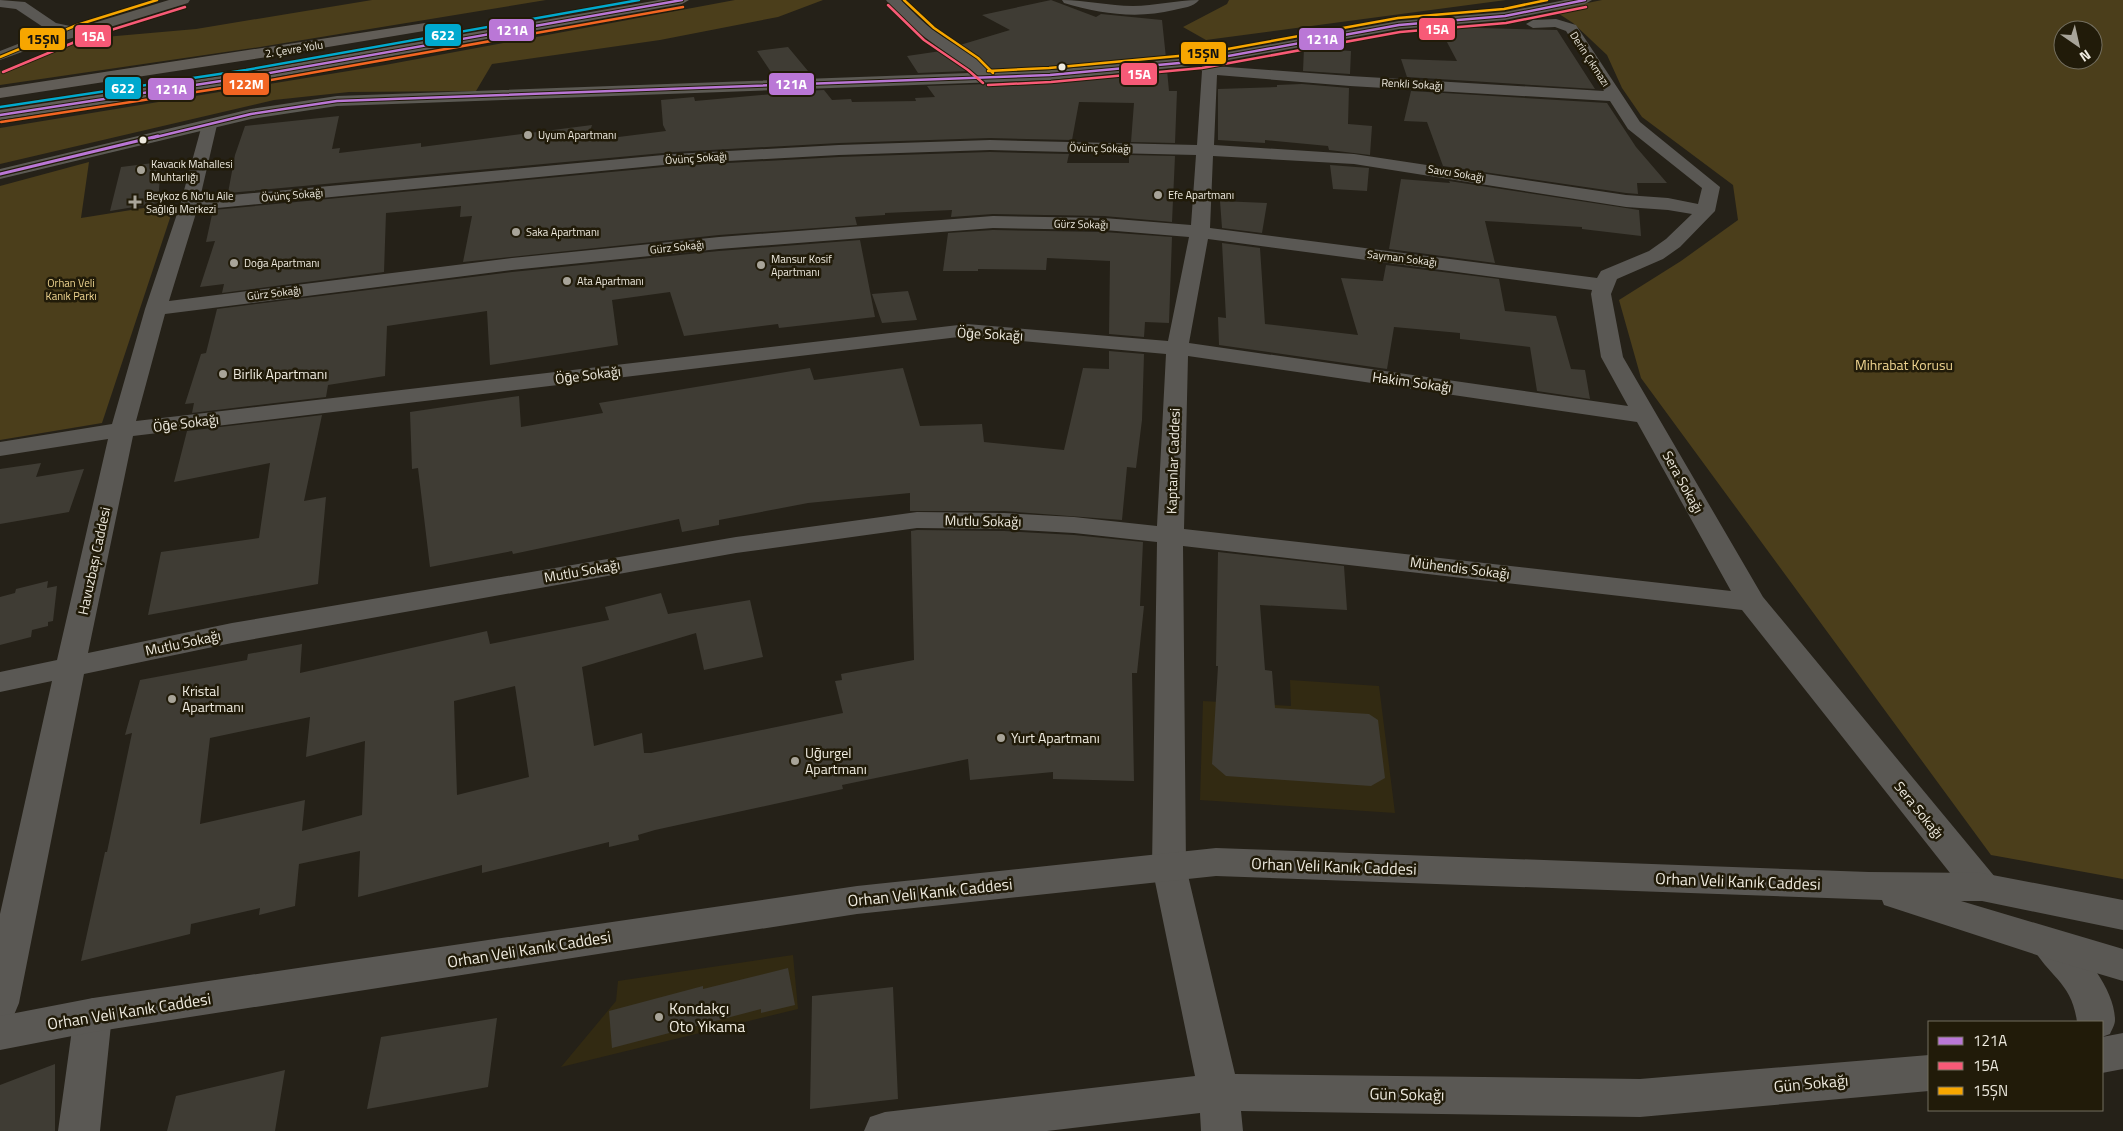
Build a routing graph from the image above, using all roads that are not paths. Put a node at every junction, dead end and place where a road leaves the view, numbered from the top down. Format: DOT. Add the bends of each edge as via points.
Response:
graph roads {
  1 [pos="35,0"];
  2 [pos="183,0"];
  3 [pos="586,0"];
  4 [pos="682,0"];
  5 [pos="893,0"];
  6 [pos="1069,0"];
  7 [pos="1192,0"];
  8 [pos="1585,0"];
  9 [pos="0,1"];
  10 [pos="20,5"];
  11 [pos="1533,24"];
  12 [pos="79,32"];
  13 [pos="0,56"];
  14 [pos="1205,65"];
  15 [pos="0,66"];
  16 [pos="988,78"];
  17 [pos="0,93"];
  18 [pos="1613,96"];
  19 [pos="0,115"];
  20 [pos="209,124"];
  21 [pos="1204,150"];
  22 [pos="0,174"];
  23 [pos="189,205"];
  24 [pos="1706,210"];
  25 [pos="1200,232"];
  26 [pos="1604,285"];
  27 [pos="156,309"];
  28 [pos="1177,348"];
  29 [pos="1646,416"];
  30 [pos="122,430"];
  31 [pos="0,449"];
  32 [pos="1170,535"];
  33 [pos="1751,602"];
  34 [pos="71,667"];
  35 [pos="0,682"];
  36 [pos="1169,867"];
  37 [pos="1869,886"];
  38 [pos="1982,888"];
  39 [pos="2123,915"];
  40 [pos="2049,944"];
  41 [pos="2123,965"];
  42 [pos="0,1003"];
  43 [pos="93,1015"];
  44 [pos="2096,1021"];
  45 [pos="0,1034"];
  46 [pos="2123,1051"];
  47 [pos="2103,1055"];
  48 [pos="1928,1073"];
  49 [pos="1219,1092"];
  50 [pos="79,1131"];
  51 [pos="885,1131"];
  52 [pos="1222,1131"];
  1 -- 10 [label="street"];
  2 -- 12 [label="main road"];
  3 -- 17 [label="highway, 2. Çevre Yolu"];
  4 -- 19 [label="highway, 2. Çevre Yolu" via="247,77"];
  5 -- 16 [label="street" via="929,34"];
  6 -- 7 [label="street" via="1089,6 1131,10 1160,9"];
  8 -- 14 [label="main road" via="1504,16 1399,24"];
  9 -- 10 [label="street"];
  10 -- 12 [label="street" via="51,26"];
  11 -- 18 [label="street, Derin Çıkmazı" via="1556,23 1571,28"];
  12 -- 13 [label="main road"];
  12 -- 15 [label="main road"];
  14 -- 16 [label="main road"];
  14 -- 18 [label="street, Renkli Sokağı" via="1350,81"];
  14 -- 21 [label="street, Kaptanlar Caddesi"];
  16 -- 20 [label="main road" via="337,101"];
  18 -- 24 [label="street" via="1634,125 1711,187"];
  20 -- 22 [label="main road"];
  20 -- 23 [label="street, Havuzbaşı Caddesi"];
  21 -- 23 [label="street, Övünç Sokağı" via="990,145 829,150 674,159"];
  21 -- 24 [label="street, Savcı Sokağı" via="1354,159 1626,201"];
  21 -- 25 [label="street, Kaptanlar Caddesi"];
  23 -- 27 [label="street, Havuzbaşı Caddesi"];
  24 -- 26 [label="street" via="1673,243 1656,255 1608,275"];
  25 -- 26 [label="street, Sayman Sokağı"];
  25 -- 27 [label="street, Gürz Sokağı" via="1104,224 993,222 689,246 307,288"];
  25 -- 28 [label="street, Kaptanlar Caddesi"];
  26 -- 29 [label="street, Sera Sokağı" via="1601,294 1612,357"];
  27 -- 30 [label="street, Havuzbaşı Caddesi"];
  28 -- 29 [label="street, Hakim Sokağı"];
  28 -- 30 [label="street, Öḡe Sokağı" via="967,330"];
  28 -- 32 [label="street, Kaptanlar Caddesi"];
  29 -- 33 [label="street, Sera Sokağı"];
  30 -- 31 [label="street, Öḡe Sokağı"];
  30 -- 34 [label="street, Havuzbaşı Caddesi"];
  32 -- 33 [label="street, Mühendis Sokağı"];
  32 -- 34 [label="street, Mutlu Sokağı" via="1074,525 917,520 736,545 550,577 232,633"];
  32 -- 36 [label="street, Kaptanlar Caddesi"];
  33 -- 38 [label="street, Sera Sokağı"];
  34 -- 35 [label="street, Mutlu Sokağı"];
  34 -- 42 [label="street, Havuzbaşı Caddesi"];
  36 -- 37 [label="street, Orhan Veli Kanık Caddesi" via="1216,862"];
  36 -- 43 [label="street, Orhan Veli Kanık Caddesi" via="857,900"];
  36 -- 49 [label="street, Kaptanlar Caddesi"];
  37 -- 38 [label="street"];
  37 -- 40 [label="street"];
  38 -- 39 [label="street"];
  40 -- 41 [label="street"];
  40 -- 44 [label="street" via="2080,976 2096,1012"];
  43 -- 45 [label="street, Orhan Veli Kanık Caddesi"];
  43 -- 50 [label="street"];
  46 -- 47 [label="street"];
  48 -- 49 [label="street, Gün Sokağı" via="1640,1098"];
  49 -- 51 [label="street, Gün Sokağı"];
  49 -- 52 [label="street, Kaptanlar Caddesi"];
}
